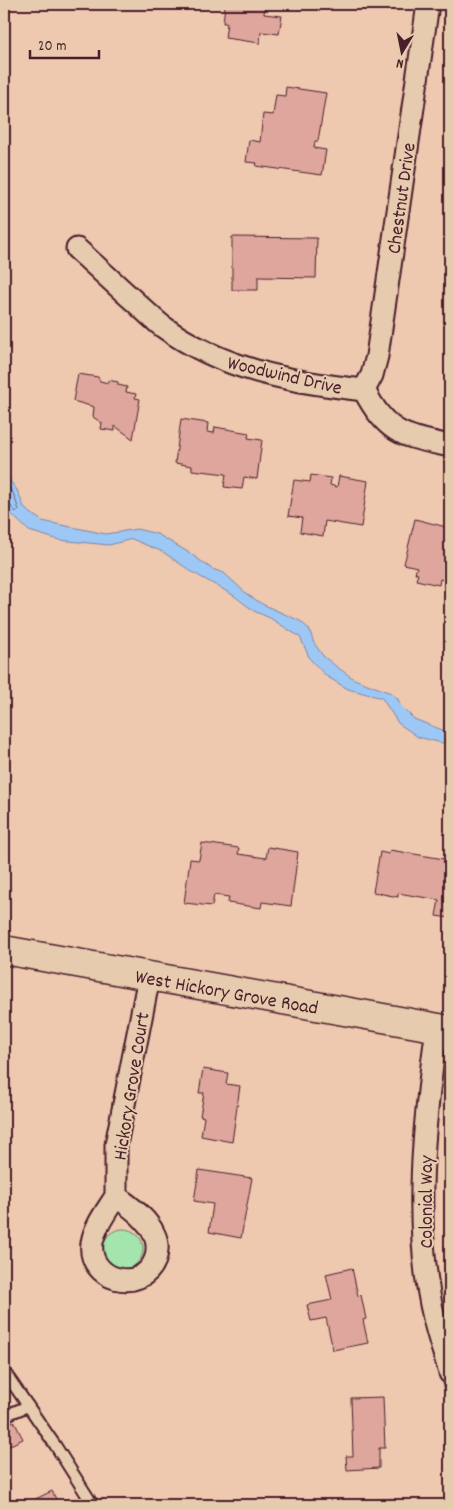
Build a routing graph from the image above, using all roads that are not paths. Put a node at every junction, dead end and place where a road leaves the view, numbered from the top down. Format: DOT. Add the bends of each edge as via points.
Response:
graph roads {
  1 [pos="428,4"];
  2 [pos="77,249"];
  3 [pos="364,390"];
  4 [pos="450,446"];
  5 [pos="4,950"];
  6 [pos="149,977"];
  7 [pos="444,1029"];
  8 [pos="116,1196"];
  9 [pos="4,1371"];
  10 [pos="450,1373"];
  11 [pos="28,1406"];
  12 [pos="4,1416"];
  13 [pos="93,1505"];
  1 -- 3 [label="street, Chestnut Drive" via="377,356"];
  2 -- 3 [label="street, Woodwind Drive" via="160,324 203,352 277,376"];
  3 -- 4 [label="street, Woodwind Drive" via="372,406 395,430 409,437"];
  5 -- 6 [label="street, West Hickory Grove Road"];
  6 -- 7 [label="street, West Hickory Grove Road"];
  6 -- 8 [label="street, Hickory Grove Court" via="116,1145"];
  7 -- 10 [label="street, Colonial Way" via="427,1107 422,1226 434,1318"];
  9 -- 11 [label="lane"];
  11 -- 12 [label="lane"];
  11 -- 13 [label="lane"];
}
